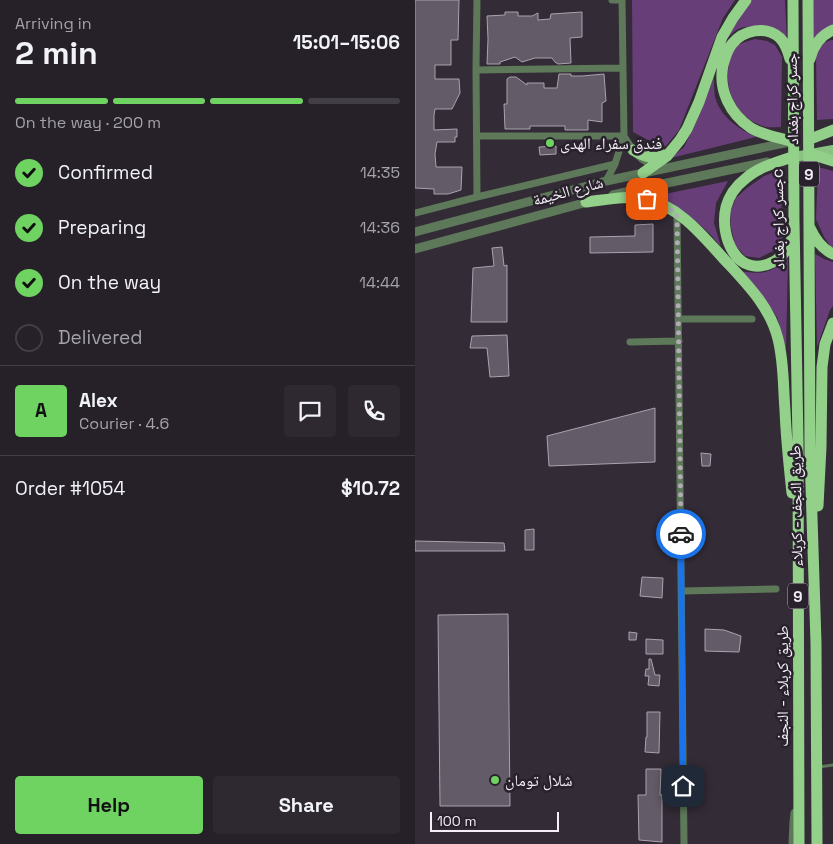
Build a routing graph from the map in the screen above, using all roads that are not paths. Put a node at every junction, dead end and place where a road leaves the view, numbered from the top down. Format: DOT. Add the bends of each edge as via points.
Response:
graph roads {
  1 [pos="477,0"];
  2 [pos="612,0"];
  3 [pos="622,0"];
  4 [pos="746,0"];
  5 [pos="793,0"];
  6 [pos="808,0"];
  7 [pos="831,31"];
  8 [pos="623,68"];
  9 [pos="476,70"];
  10 [pos="808,74"];
  11 [pos="793,75"];
  12 [pos="833,132"];
  13 [pos="477,136"];
  14 [pos="624,136"];
  15 [pos="813,138"];
  16 [pos="791,142"];
  17 [pos="673,149"];
  18 [pos="633,150"];
  19 [pos="833,150"];
  20 [pos="811,154"];
  21 [pos="789,158"];
  22 [pos="833,160"];
  23 [pos="615,164"];
  24 [pos="654,165"];
  25 [pos="672,166"];
  26 [pos="643,173"];
  27 [pos="606,181"];
  28 [pos="477,197"];
  29 [pos="586,202"];
  30 [pos="415,213"];
  31 [pos="677,213"];
  32 [pos="810,228"];
  33 [pos="794,229"];
  34 [pos="415,232"];
  35 [pos="415,249"];
  36 [pos="831,253"];
  37 [pos="679,319"];
  38 [pos="753,319"];
  39 [pos="833,323"];
  40 [pos="679,341"];
  41 [pos="630,342"];
  42 [pos="797,348"];
  43 [pos="810,348"];
  44 [pos="798,560"];
  45 [pos="813,560"];
  46 [pos="776,589"];
  47 [pos="682,591"];
  48 [pos="833,766"];
  49 [pos="817,767"];
  50 [pos="798,798"];
  51 [pos="684,844"];
  52 [pos="793,844"];
  53 [pos="799,844"];
  54 [pos="817,844"];
  1 -- 9 [label="street"];
  2 -- 3 [label="street"];
  3 -- 8 [label="street"];
  4 -- 17 [label="highway" via="722,37 693,116"];
  5 -- 11 [label="highway, جسر كراج بغدادc / 9"];
  6 -- 10 [label="highway, جسر كراج بغداد / 9"];
  7 -- 10 [label="highway" via="815,45"];
  8 -- 9 [label="street"];
  8 -- 14 [label="street"];
  9 -- 13 [label="street"];
  10 -- 32 [label="highway, جسر كراج بغداد / 9"];
  11 -- 16 [label="highway" via="787,49 774,34 761,31 748,33 736,40 728,50 722,75 729,104 746,124 764,134"];
  11 -- 33 [label="highway, جسر كراج بغدادc / 9"];
  12 -- 15 [label="highway"];
  13 -- 14 [label="street"];
  13 -- 28 [label="street"];
  14 -- 18 [label="street"];
  14 -- 23 [label="street"];
  15 -- 16 [label="main road"];
  16 -- 25 [label="street, شارع الخيمة"];
  17 -- 18 [label="highway" via="658,158 640,155"];
  17 -- 24 [label="highway"];
  18 -- 24 [label="street" via="644,162"];
  19 -- 20 [label="main road"];
  20 -- 21 [label="main road"];
  20 -- 22 [label="highway"];
  21 -- 29 [label="street, شارع الخيمة" via="648,186"];
  21 -- 33 [label="highway" via="745,178 733,193 725,221 732,251 746,264 754,266 780,258 789,247"];
  23 -- 27 [label="street"];
  23 -- 28 [label="street"];
  24 -- 25 [label="street"];
  24 -- 26 [label="highway"];
  25 -- 26 [label="street, شارع الخيمة"];
  26 -- 27 [label="street, شارع الخيمة"];
  27 -- 34 [label="street, شارع الخيمة"];
  28 -- 30 [label="street"];
  29 -- 31 [label="highway" via="647,199"];
  29 -- 35 [label="street, شارع الخيمة"];
  31 -- 37 [label="street"];
  31 -- 44 [label="highway" via="701,234 757,296 774,327 782,357"];
  32 -- 36 [label="highway" via="819,243"];
  32 -- 43 [label="highway, جسر كراج بغداد / 9"];
  33 -- 42 [label="highway, جسر كراج بغدادc / 9"];
  37 -- 38 [label="street"];
  37 -- 40 [label="street"];
  39 -- 45 [label="highway" via="825,344 822,366 820,483"];
  40 -- 41 [label="street"];
  40 -- 47 [label="street"];
  42 -- 44 [label="highway, طريق کربلاء - النجف / 9"];
  43 -- 45 [label="highway, طريق النجف - کربلاء / 9"];
  44 -- 50 [label="highway, طريق کربلاء - النجف / 9"];
  45 -- 49 [label="highway, طريق النجف - کربلاء / 9"];
  46 -- 47 [label="street"];
  47 -- 51 [label="street"];
  48 -- 49 [label="lane"];
  49 -- 54 [label="highway, طريق النجف - کربلاء / 9"];
  50 -- 52 [label="street"];
  50 -- 53 [label="highway, طريق کربلاء - النجف / 9"];
}
